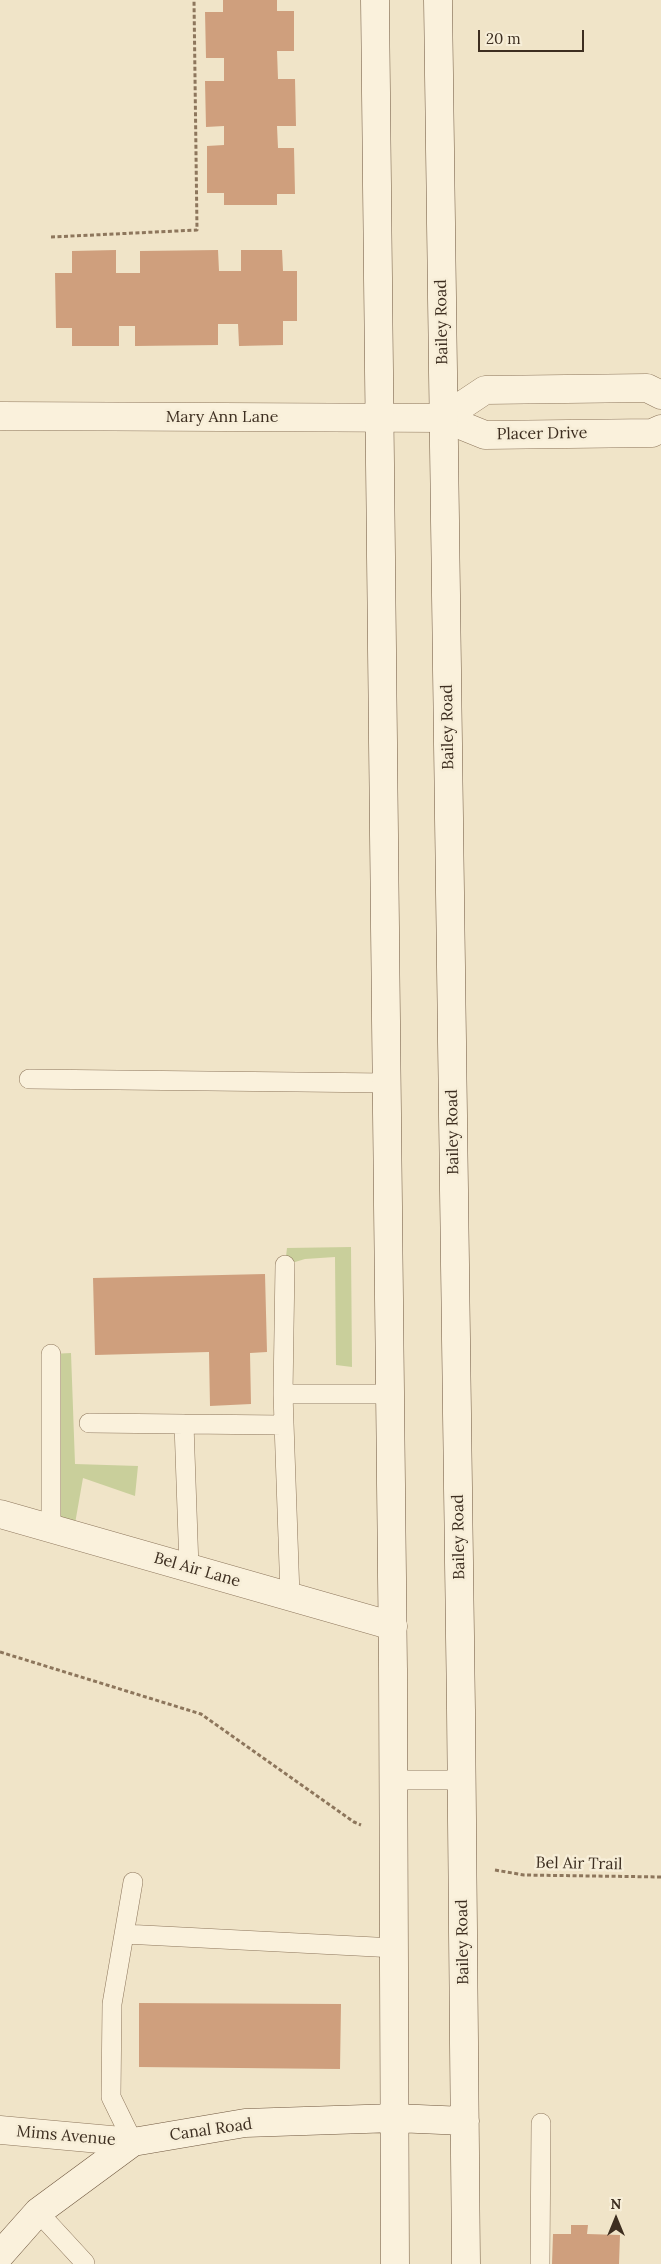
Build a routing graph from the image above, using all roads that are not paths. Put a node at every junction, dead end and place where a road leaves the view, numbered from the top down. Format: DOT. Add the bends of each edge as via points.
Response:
graph roads {
  1 [pos="374,0"];
  2 [pos="438,0"];
  3 [pos="661,395"];
  4 [pos="0,416"];
  5 [pos="443,418"];
  6 [pos="381,419"];
  7 [pos="661,429"];
  8 [pos="29,1079"];
  9 [pos="387,1084"];
  10 [pos="285,1265"];
  11 [pos="50,1354"];
  12 [pos="283,1394"];
  13 [pos="391,1394"];
  14 [pos="89,1423"];
  15 [pos="184,1424"];
  16 [pos="284,1425"];
  17 [pos="0,1514"];
  18 [pos="52,1528"];
  19 [pos="189,1568"];
  20 [pos="290,1596"];
  21 [pos="393,1626"];
  22 [pos="394,1780"];
  23 [pos="461,1780"];
  24 [pos="132,1882"];
  25 [pos="124,1934"];
  26 [pos="395,1948"];
  27 [pos="395,2118"];
  28 [pos="465,2121"];
  29 [pos="541,2123"];
  30 [pos="0,2130"];
  31 [pos="132,2142"];
  32 [pos="38,2212"];
  33 [pos="0,2256"];
  34 [pos="85,2263"];
  35 [pos="395,2264"];
  36 [pos="466,2264"];
  37 [pos="540,2264"];
  1 -- 6 [label="main road"];
  2 -- 5 [label="main road, Bailey Road"];
  3 -- 5 [label="main road" via="647,388 485,390"];
  4 -- 6 [label="main road, Mary Ann Lane"];
  5 -- 6 [label="main road, Mary Ann Lane"];
  5 -- 7 [label="main road, Placer Drive" via="485,435 652,433"];
  5 -- 23 [label="main road, Bailey Road"];
  6 -- 9 [label="main road"];
  8 -- 9 [label="lane"];
  9 -- 13 [label="main road"];
  10 -- 12 [label="lane"];
  11 -- 18 [label="lane"];
  12 -- 13 [label="lane"];
  12 -- 16 [label="lane"];
  13 -- 21 [label="main road"];
  14 -- 15 [label="lane"];
  15 -- 16 [label="lane"];
  15 -- 19 [label="lane"];
  16 -- 20 [label="lane"];
  17 -- 18 [label="main road, Bel Air Lane"];
  18 -- 19 [label="main road, Bel Air Lane"];
  19 -- 20 [label="main road, Bel Air Lane"];
  20 -- 21 [label="main road, Bel Air Lane"];
  21 -- 22 [label="main road"];
  22 -- 23 [label="lane"];
  22 -- 26 [label="main road"];
  23 -- 28 [label="main road, Bailey Road"];
  24 -- 25 [label="lane"];
  25 -- 26 [label="lane"];
  25 -- 31 [label="lane" via="112,2004 111,2097"];
  26 -- 27 [label="main road"];
  27 -- 28 [label="main road, Canal Road"];
  27 -- 31 [label="main road, Canal Road" via="245,2123"];
  27 -- 35 [label="main road"];
  28 -- 36 [label="main road, Bailey Road"];
  29 -- 37 [label="lane"];
  30 -- 31 [label="main road, Mims Avenue"];
  31 -- 32 [label="main road, Canal Road"];
  32 -- 33 [label="main road, Canal Road"];
  32 -- 34 [label="lane"];
}
